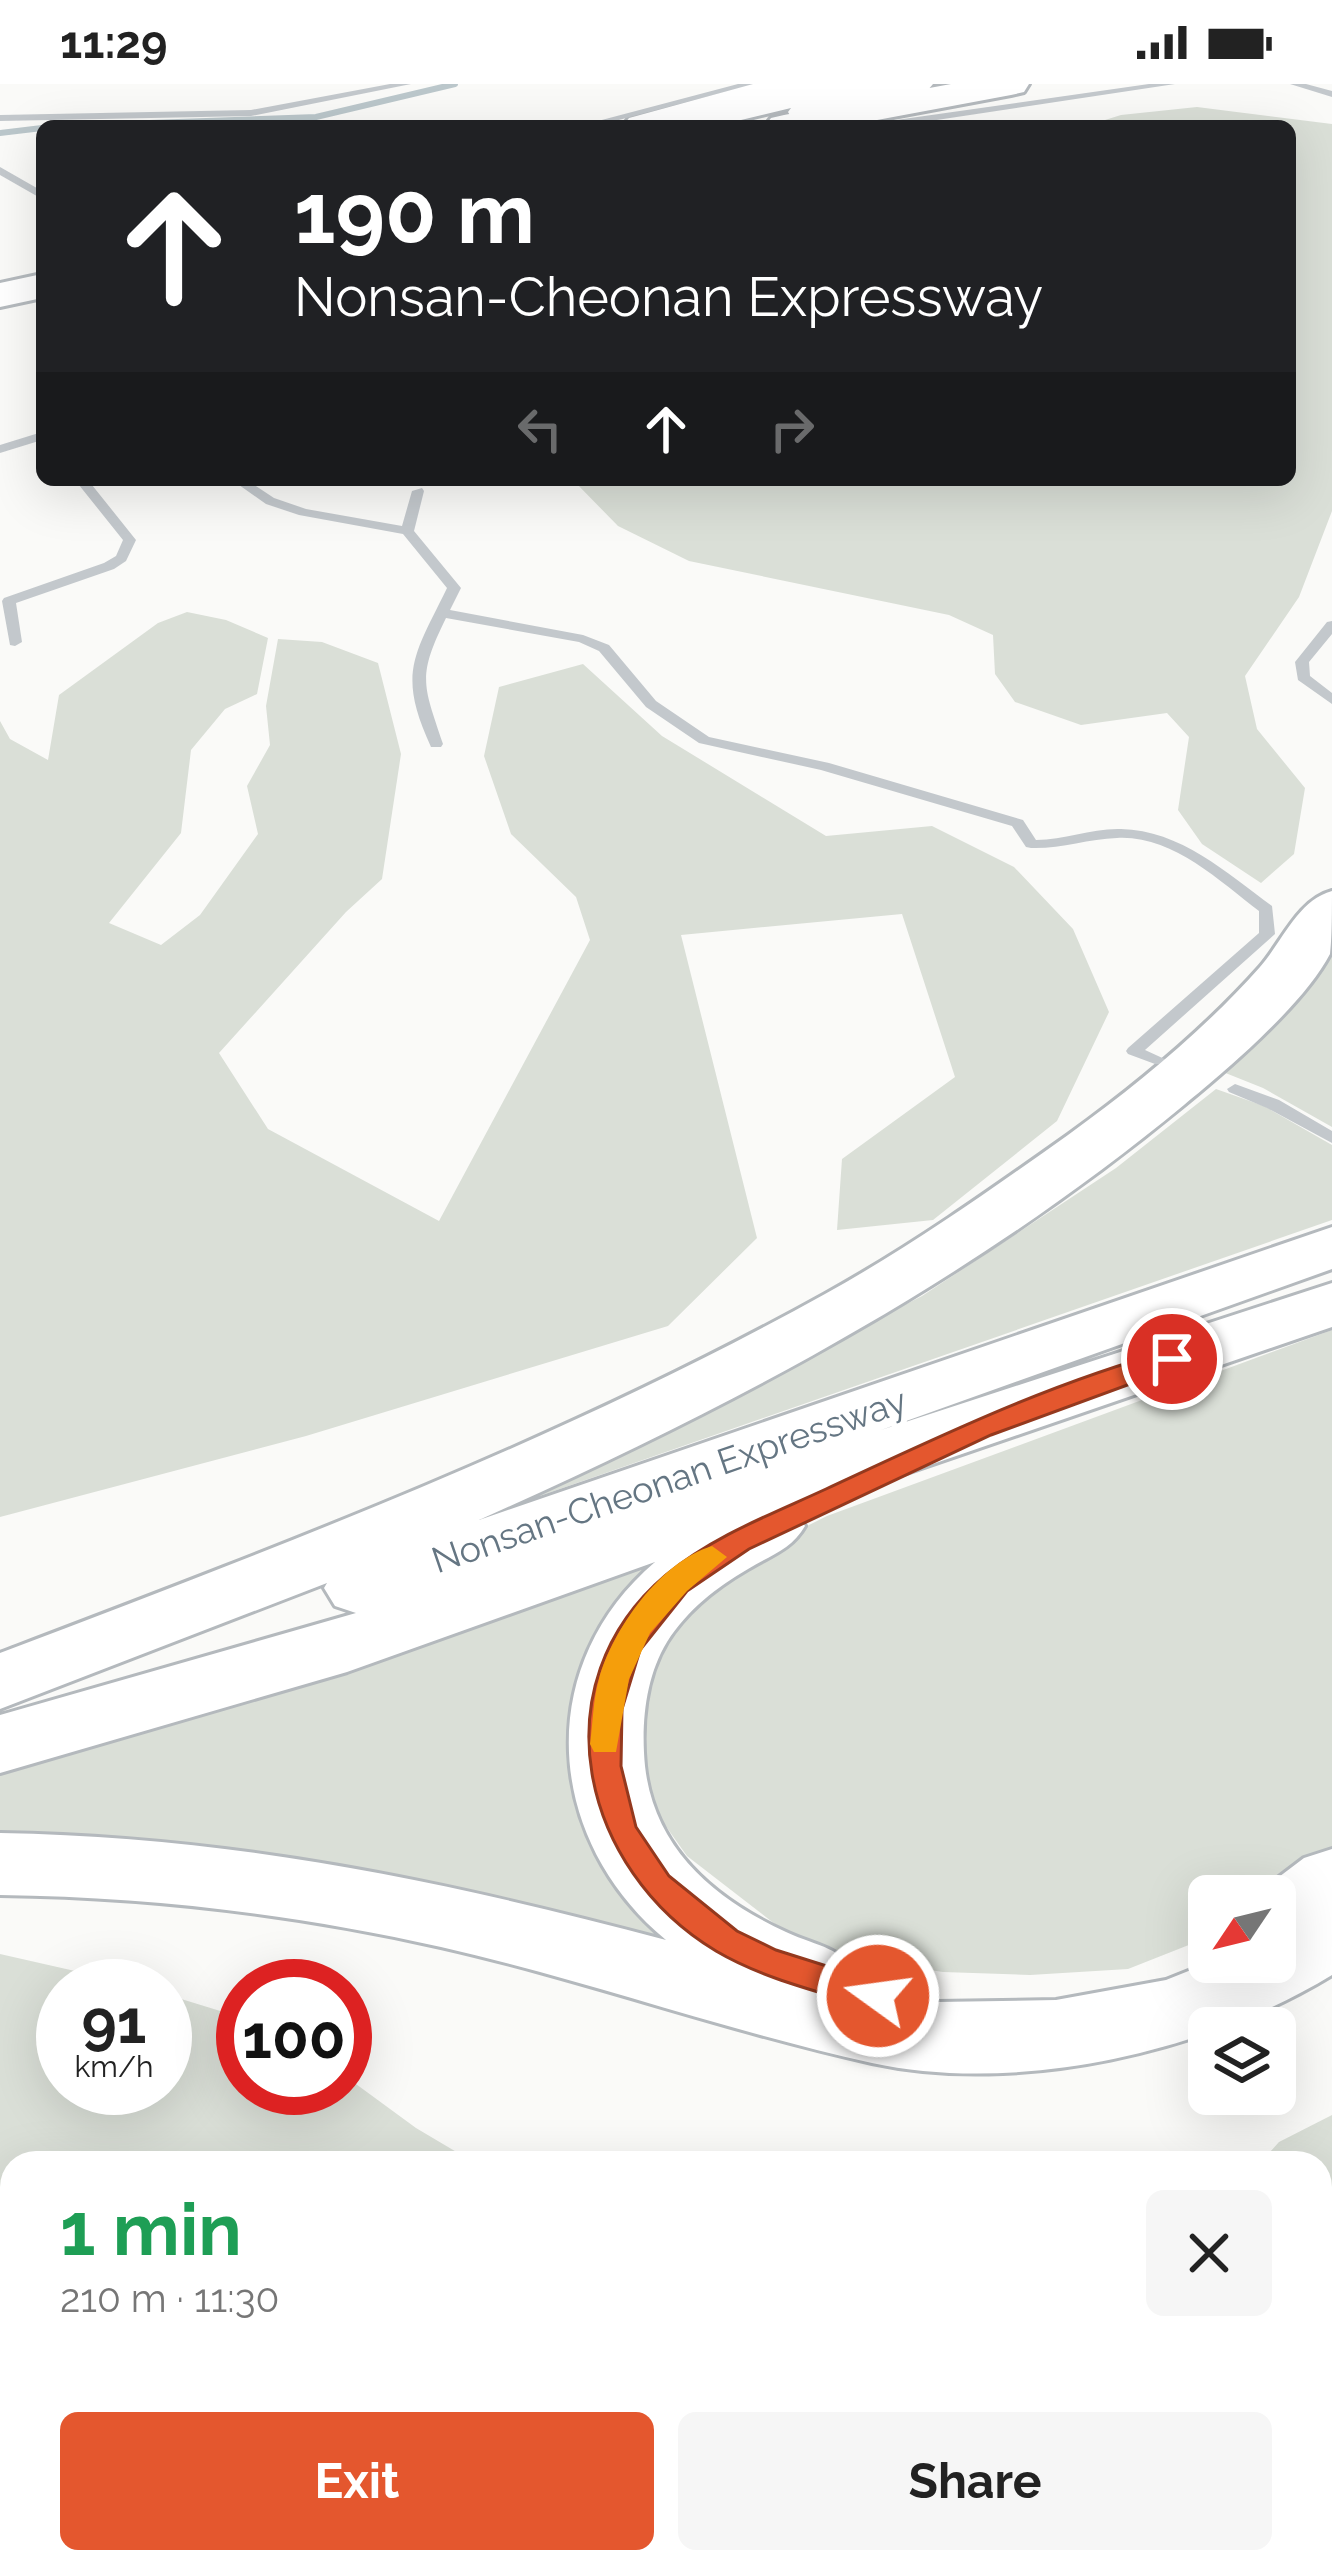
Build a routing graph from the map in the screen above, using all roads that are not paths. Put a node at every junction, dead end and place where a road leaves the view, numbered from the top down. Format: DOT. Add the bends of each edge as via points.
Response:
graph roads {
  1 [pos="406,84"];
  2 [pos="751,84"];
  3 [pos="795,84"];
  4 [pos="846,84"];
  5 [pos="915,84"];
  6 [pos="1011,84"];
  7 [pos="1170,84"];
  8 [pos="1295,84"];
  9 [pos="1332,94"];
  10 [pos="0,118"];
  11 [pos="608,120"];
  12 [pos="664,120"];
  13 [pos="696,120"];
  14 [pos="775,120"];
  15 [pos="816,120"];
  16 [pos="917,120"];
  17 [pos="0,170"];
  18 [pos="36,192"];
  19 [pos="36,287"];
  20 [pos="0,295"];
  21 [pos="36,299"];
  22 [pos="0,307"];
  23 [pos="36,438"];
  24 [pos="0,449"];
  25 [pos="86,486"];
  26 [pos="247,486"];
  27 [pos="418,491"];
  28 [pos="407,531"];
  29 [pos="442,613"];
  30 [pos="1332,625"];
  31 [pos="15,642"];
  32 [pos="1332,700"];
  33 [pos="436,744"];
  34 [pos="1332,908"];
  35 [pos="1161,1061"];
  36 [pos="1234,1089"];
  37 [pos="1332,1138"];
  38 [pos="1314,1282"];
  39 [pos="1069,1393"];
  40 [pos="0,1682"];
  41 [pos="0,1694"];
  42 [pos="0,1744"];
  43 [pos="0,1864"];
  44 [pos="1332,1880"];
  45 [pos="1296,1908"];
  46 [pos="1332,1935"];
  47 [pos="1188,1969"];
  1 -- 10 [label="lane" via="251,112"];
  2 -- 11 [label="lane"];
  3 -- 12 [label="highway"];
  4 -- 13 [label="main road"];
  5 -- 14 [label="main road"];
  6 -- 15 [label="highway"];
  7 -- 16 [label="lane"];
  8 -- 9 [label="lane"];
  17 -- 18 [label="lane"];
  19 -- 20 [label="main road"];
  21 -- 22 [label="main road"];
  23 -- 24 [label="lane"];
  25 -- 31 [label="lane" via="130,540 109,566 9,602"];
  26 -- 28 [label="lane" via="304,512"];
  27 -- 28 [label="lane"];
  28 -- 29 [label="lane" via="454,588"];
  29 -- 33 [label="lane" via="423,651 417,688"];
  29 -- 35 [label="lane" via="583,639 604,648 651,704 704,740 1018,823 1031,844 1129,833 1172,843 1267,909 1267,934 1134,1051"];
  30 -- 32 [label="lane" via="1302,662 1303,677"];
  34 -- 40 [label="highway" via="1286,975 1166,1089 1022,1202 810,1334 485,1492"];
  36 -- 37 [label="lane"];
  38 -- 39 [label="highway, Nonsan-Cheonan Expressway"];
  38 -- 41 [label="highway, Nonsan-Cheonan Expressway" via="310,1605"];
  39 -- 42 [label="highway, Nonsan-Cheonan Expressway" via="321,1653"];
  39 -- 47 [label="highway" via="787,1517 676,1583 637,1627 614,1679 605,1736 611,1796 638,1858 687,1913 725,1940 821,1982 897,1998 1018,2003 1140,1986"];
  43 -- 46 [label="highway" via="199,1874 382,1900 875,2030 928,2036 1043,2036 1149,2020 1252,1984"];
  44 -- 45 [label="highway"];
}
